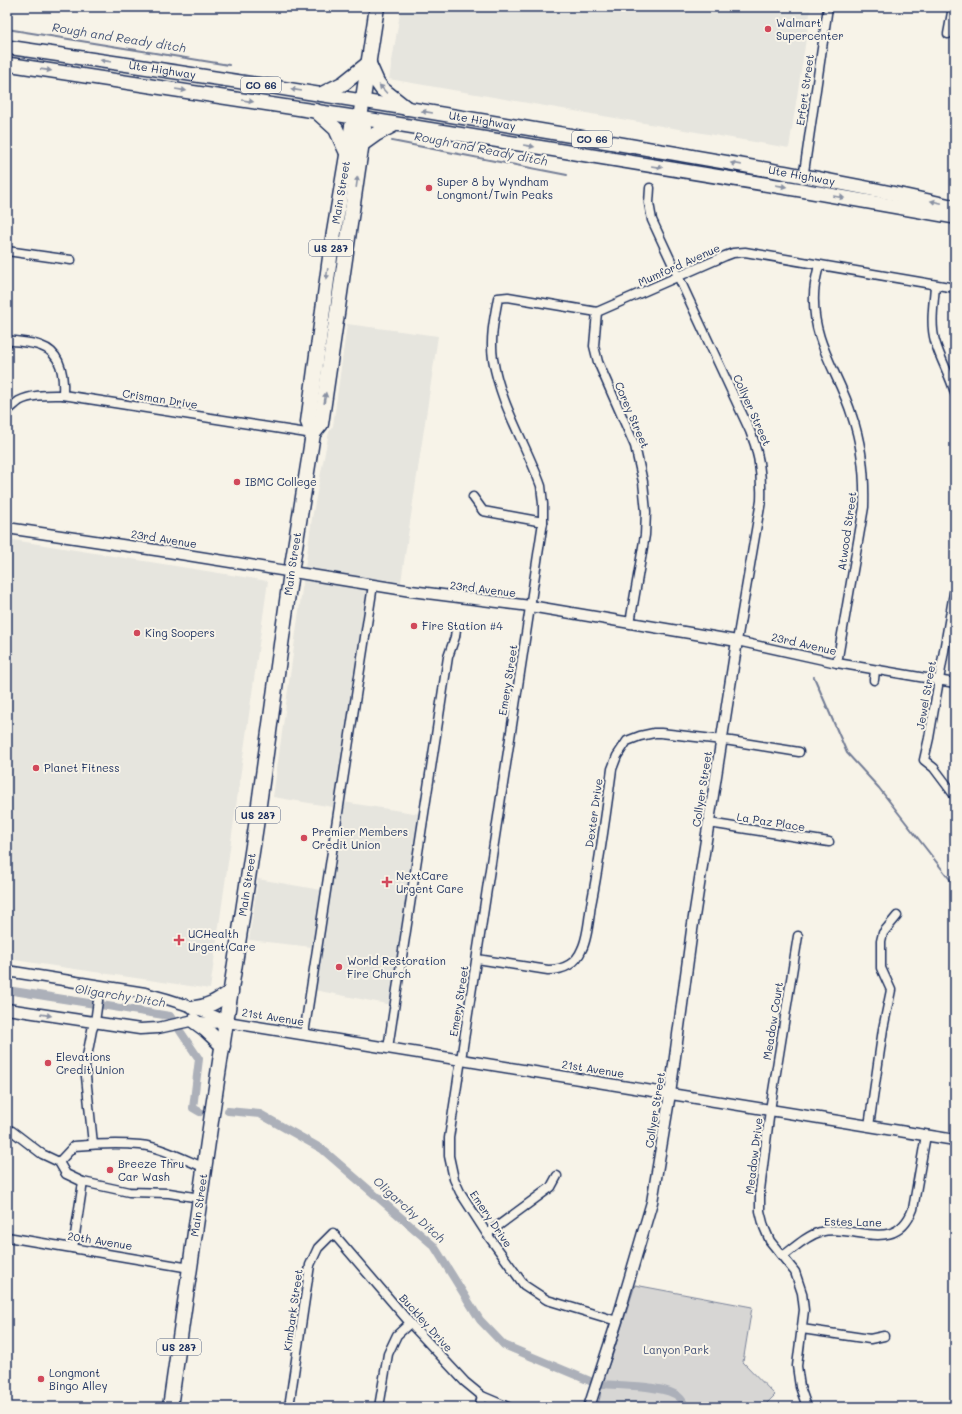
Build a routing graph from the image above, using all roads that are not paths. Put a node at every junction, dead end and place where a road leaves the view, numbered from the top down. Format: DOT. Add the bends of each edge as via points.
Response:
graph roads {
  1 [pos="377,7"];
  2 [pos="828,7"];
  3 [pos="952,7"];
  4 [pos="948,34"];
  5 [pos="7,47"];
  6 [pos="369,63"];
  7 [pos="7,64"];
  8 [pos="322,94"];
  9 [pos="363,101"];
  10 [pos="406,108"];
  11 [pos="316,112"];
  12 [pos="360,118"];
  13 [pos="393,125"];
  14 [pos="362,144"];
  15 [pos="347,153"];
  16 [pos="803,176"];
  17 [pos="650,188"];
  18 [pos="801,190"];
  19 [pos="955,207"];
  20 [pos="955,217"];
  21 [pos="7,251"];
  22 [pos="71,260"];
  23 [pos="819,265"];
  24 [pos="678,277"];
  25 [pos="935,285"];
  26 [pos="955,288"];
  27 [pos="597,312"];
  28 [pos="7,340"];
  29 [pos="955,393"];
  30 [pos="63,395"];
  31 [pos="7,411"];
  32 [pos="313,434"];
  33 [pos="473,497"];
  34 [pos="543,522"];
  35 [pos="7,528"];
  36 [pos="291,572"];
  37 [pos="373,585"];
  38 [pos="955,587"];
  39 [pos="530,606"];
  40 [pos="630,623"];
  41 [pos="456,629"];
  42 [pos="737,641"];
  43 [pos="837,663"];
  44 [pos="875,670"];
  45 [pos="874,680"];
  46 [pos="940,680"];
  47 [pos="955,683"];
  48 [pos="721,741"];
  49 [pos="799,752"];
  50 [pos="955,796"];
  51 [pos="709,823"];
  52 [pos="829,842"];
  53 [pos="896,916"];
  54 [pos="798,936"];
  55 [pos="477,959"];
  56 [pos="7,971"];
  57 [pos="100,986"];
  58 [pos="231,992"];
  59 [pos="7,1009"];
  60 [pos="190,1018"];
  61 [pos="95,1022"];
  62 [pos="227,1022"];
  63 [pos="304,1034"];
  64 [pos="223,1046"];
  65 [pos="388,1048"];
  66 [pos="461,1060"];
  67 [pos="670,1094"];
  68 [pos="770,1110"];
  69 [pos="869,1126"];
  70 [pos="7,1130"];
  71 [pos="926,1135"];
  72 [pos="955,1140"];
  73 [pos="93,1144"];
  74 [pos="59,1162"];
  75 [pos="205,1168"];
  76 [pos="557,1176"];
  77 [pos="83,1182"];
  78 [pos="200,1198"];
  79 [pos="487,1234"];
  80 [pos="7,1237"];
  81 [pos="338,1239"];
  82 [pos="73,1248"];
  83 [pos="783,1256"];
  84 [pos="190,1268"];
  85 [pos="617,1321"];
  86 [pos="410,1323"];
  87 [pos="802,1330"];
  88 [pos="884,1336"];
  89 [pos="482,1396"];
  90 [pos="170,1407"];
  91 [pos="289,1407"];
  92 [pos="379,1407"];
  93 [pos="479,1407"];
  94 [pos="508,1407"];
  95 [pos="589,1407"];
  96 [pos="806,1407"];
  1 -- 6 [label="highway, Main Street / US 287"];
  2 -- 16 [label="street, Erfert Street"];
  3 -- 4 [label="street"];
  8 -- 5 [label="main road, Ute Highway / CO 66, one-way"];
  6 -- 8 [label="highway" via="344,83"];
  6 -- 9 [label="highway, Main Street / US 287"];
  10 -- 6 [label="highway, one-way" via="382,89"];
  7 -- 11 [label="main road, Ute Highway / CO 66, one-way"];
  8 -- 9 [label="main road, Ute Highway / CO 66"];
  9 -- 10 [label="main road, Ute Highway / CO 66"];
  9 -- 12 [label="highway, Main Street / US 287"];
  16 -- 10 [label="main road, Ute Highway / CO 66, one-way"];
  11 -- 12 [label="main road, Ute Highway / CO 66"];
  11 -- 15 [label="highway" via="336,129"];
  12 -- 13 [label="main road, Ute Highway / CO 66"];
  12 -- 14 [label="highway, Main Street / US 287" via="364,128"];
  12 -- 15 [label="highway, Main Street / US 287" via="352,126"];
  13 -- 14 [label="highway"];
  13 -- 18 [label="main road, Ute Highway / CO 66, one-way"];
  32 -- 14 [label="highway, Main Street / US 287, one-way" via="321,424"];
  15 -- 32 [label="highway, Main Street / US 287, one-way" via="330,250 308,422"];
  16 -- 18 [label="street, Erfert Street"];
  19 -- 16 [label="main road, Ute Highway / CO 66, one-way"];
  17 -- 24 [label="street, Collyer Street" via="652,220"];
  18 -- 20 [label="main road, Ute Highway / CO 66, one-way"];
  21 -- 22 [label="street"];
  23 -- 24 [label="street, Mumford Avenue" via="745,252 733,253"];
  23 -- 25 [label="street, Mumford Avenue"];
  23 -- 43 [label="street, Atwood Street" via="814,294 816,326 821,344 853,418 865,483 864,506"];
  24 -- 27 [label="street, Mumford Avenue"];
  24 -- 42 [label="street, Collyer Street" via="750,431 759,457 761,501"];
  25 -- 26 [label="street, Mumford Avenue"];
  25 -- 29 [label="street" via="933,326"];
  27 -- 34 [label="street, Emery Street" via="508,297 498,298 492,342 493,359 498,381 541,486"];
  27 -- 40 [label="street, Corey Street" via="594,342 598,362 635,446 643,482 645,535"];
  28 -- 30 [label="street" via="41,346 52,353 60,362"];
  30 -- 31 [label="street, Crisman Drive" via="28,398"];
  30 -- 32 [label="street, Crisman Drive"];
  32 -- 36 [label="highway, Main Street / US 287"];
  33 -- 34 [label="street" via="483,511"];
  34 -- 39 [label="street, Emery Street"];
  35 -- 36 [label="street, 23rd Avenue"];
  36 -- 37 [label="street, 23rd Avenue"];
  36 -- 58 [label="highway, Main Street / US 287"];
  37 -- 39 [label="street, 23rd Avenue"];
  37 -- 63 [label="street"];
  38 -- 46 [label="street, Jewel Street"];
  39 -- 40 [label="street, 23rd Avenue"];
  39 -- 55 [label="street, Emery Street"];
  40 -- 42 [label="street, 23rd Avenue"];
  41 -- 65 [label="street" via="448,656"];
  42 -- 43 [label="street, 23rd Avenue"];
  42 -- 48 [label="street, Collyer Street"];
  43 -- 44 [label="street, 23rd Avenue"];
  44 -- 45 [label="street"];
  44 -- 46 [label="street, 23rd Avenue"];
  46 -- 47 [label="street, 23rd Avenue"];
  46 -- 50 [label="street, Jewel Street" via="924,760 934,768"];
  48 -- 49 [label="street, Dexter Drive"];
  48 -- 51 [label="street, Collyer Street"];
  48 -- 55 [label="street, Dexter Drive" via="654,733 627,741 612,769 584,943 574,961 566,967 548,970"];
  51 -- 52 [label="street, La Paz Place"];
  51 -- 67 [label="street, Collyer Street"];
  53 -- 69 [label="street" via="883,933 881,941 881,968 891,990"];
  54 -- 68 [label="street, Meadow Court"];
  55 -- 66 [label="street, Emery Street"];
  56 -- 57 [label="street, 21st Avenue"];
  57 -- 60 [label="street, 21st Avenue" via="165,998"];
  57 -- 61 [label="street"];
  58 -- 60 [label="highway" via="202,1008"];
  58 -- 62 [label="highway, Main Street / US 287"];
  59 -- 61 [label="street, one-way"];
  60 -- 61 [label="street" via="168,1026 140,1029"];
  60 -- 62 [label="street, 21st Avenue"];
  60 -- 64 [label="highway"];
  61 -- 73 [label="street" via="85,1067"];
  62 -- 63 [label="street, 21st Avenue"];
  62 -- 64 [label="highway, Main Street / US 287"];
  63 -- 65 [label="street, 21st Avenue"];
  64 -- 75 [label="highway, Main Street / US 287"];
  65 -- 66 [label="street, 21st Avenue"];
  66 -- 67 [label="street, 21st Avenue"];
  66 -- 79 [label="street, Emery Drive" via="449,1138 449,1156 460,1192"];
  67 -- 68 [label="street, 21st Avenue"];
  67 -- 85 [label="street, Collyer Street" via="652,1202"];
  68 -- 69 [label="street, 21st Avenue"];
  68 -- 83 [label="street, Meadow Drive" via="760,1190 760,1211 770,1241"];
  69 -- 71 [label="street, 21st Avenue"];
  70 -- 74 [label="street" via="12,1131 42,1154"];
  71 -- 72 [label="street, 21st Avenue"];
  71 -- 83 [label="street, Estes Lane" via="913,1209 904,1227 883,1234 820,1232 807,1238"];
  73 -- 74 [label="street" via="74,1146"];
  73 -- 75 [label="street" via="141,1145"];
  74 -- 77 [label="street" via="66,1174"];
  75 -- 78 [label="highway, Main Street / US 287"];
  76 -- 79 [label="street" via="551,1186"];
  77 -- 78 [label="street" via="129,1192 169,1193"];
  77 -- 82 [label="street"];
  78 -- 84 [label="highway, Main Street / US 287"];
  79 -- 85 [label="street, Emery Drive" via="531,1291 547,1300"];
  80 -- 82 [label="street, 20th Avenue"];
  81 -- 86 [label="street, Buckley Drive"];
  81 -- 91 [label="street, Kimbark Street" via="333,1233 318,1248 310,1265"];
  82 -- 84 [label="street, 20th Avenue"];
  83 -- 87 [label="street, Meadow Drive" via="795,1272 802,1293"];
  84 -- 90 [label="highway, Main Street / US 287"];
  85 -- 95 [label="street, Collyer Street"];
  86 -- 89 [label="street, Buckley Drive" via="465,1382"];
  86 -- 92 [label="street" via="397,1335 388,1354"];
  87 -- 88 [label="street" via="870,1339"];
  87 -- 96 [label="street, Meadow Drive" via="797,1366"];
  89 -- 93 [label="street"];
  89 -- 94 [label="street, Buckley Drive"];
}
